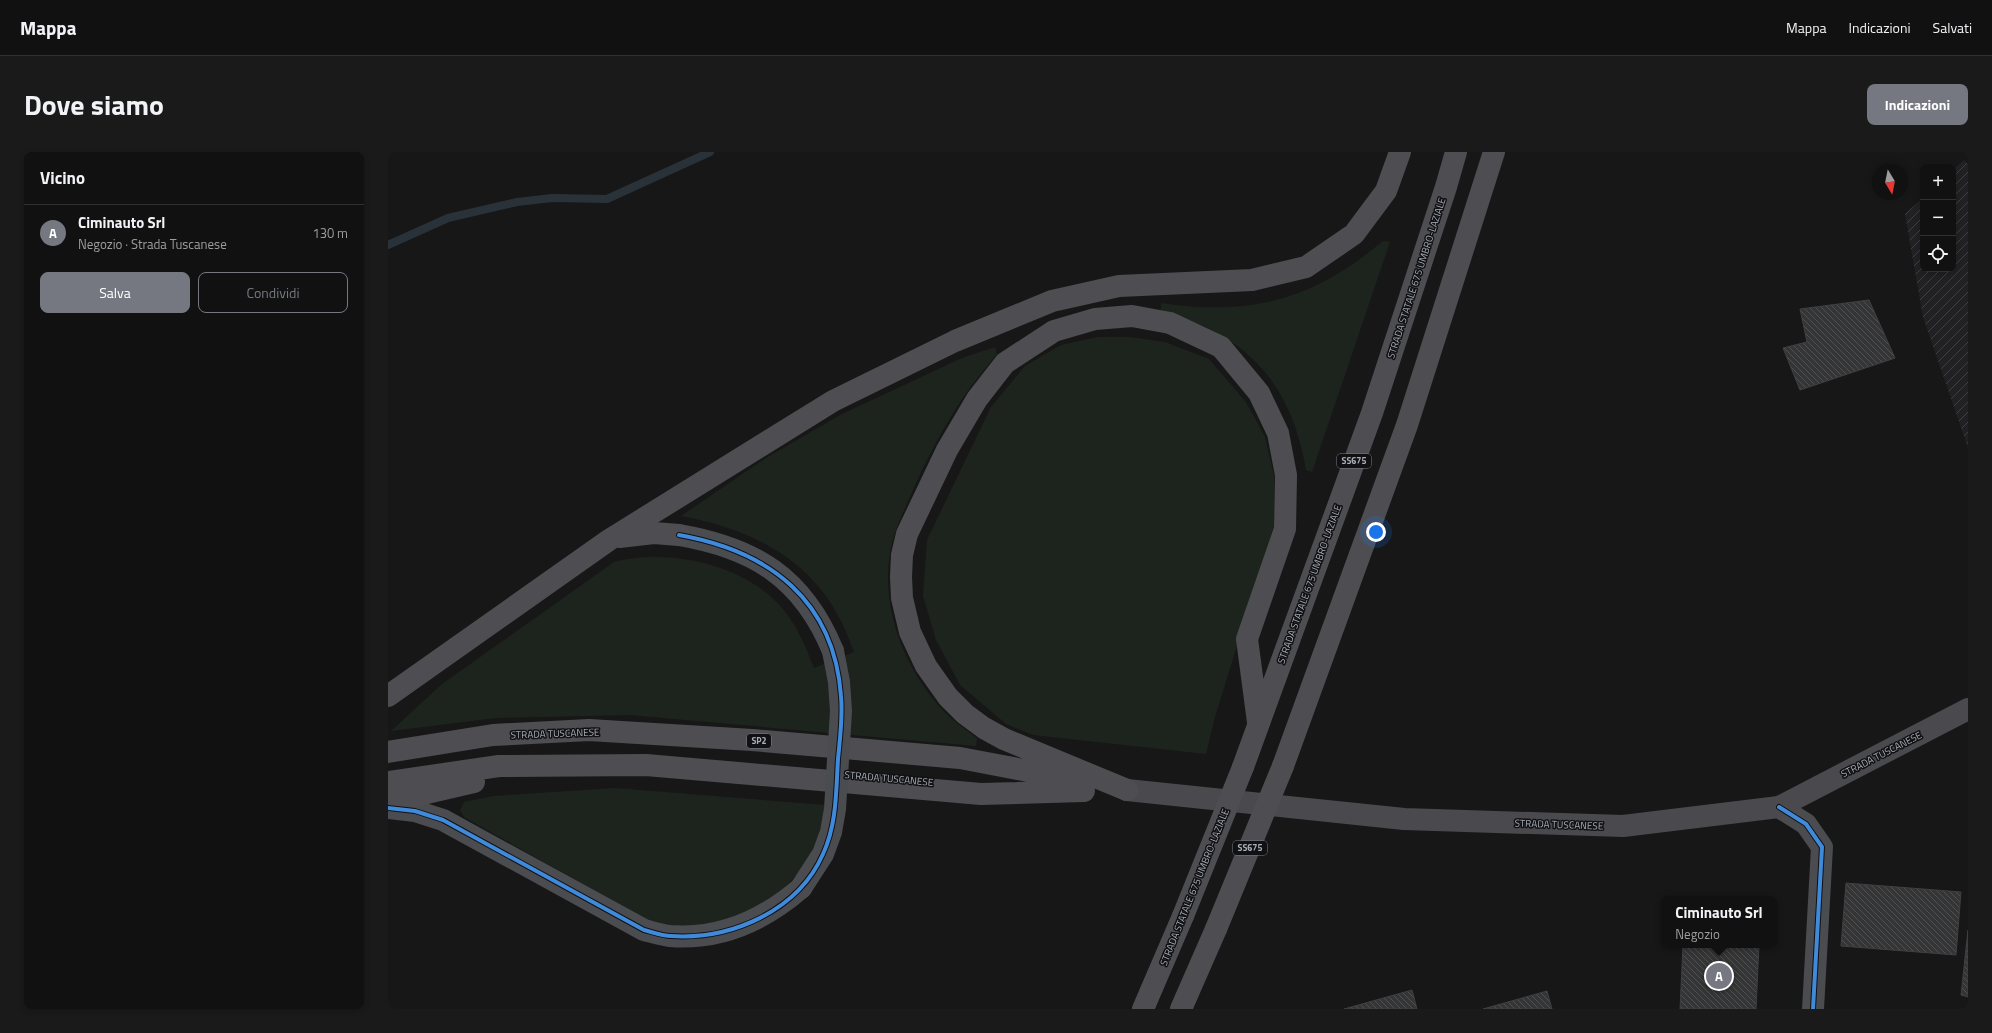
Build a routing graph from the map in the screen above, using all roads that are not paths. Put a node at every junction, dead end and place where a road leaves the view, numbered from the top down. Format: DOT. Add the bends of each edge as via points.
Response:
graph roads {
  1 [pos="1400,152"];
  2 [pos="1456,152"];
  3 [pos="1494,152"];
  4 [pos="679,535"];
  5 [pos="608,540"];
  6 [pos="388,696"];
  7 [pos="1968,709"];
  8 [pos="1258,722"];
  9 [pos="388,752"];
  10 [pos="554,765"];
  11 [pos="388,782"];
  12 [pos="1127,790"];
  13 [pos="388,802"];
  14 [pos="1780,807"];
  15 [pos="388,808"];
  16 [pos="1143,1009"];
  17 [pos="1181,1009"];
  18 [pos="1813,1009"];
  1 -- 5 [label="highway" via="1386,191 1354,234 1306,267 1252,280 1119,286 1052,301 955,341 833,401"];
  2 -- 8 [label="highway, STRADA STATALE 675 UMBRO-LAZIALE / SS675" via="1372,413"];
  3 -- 17 [label="highway, SS675, bridge" via="1407,425 1284,766"];
  4 -- 5 [label="highway" via="630,535"];
  4 -- 15 [label="street, bridge" via="722,545 774,570 801,595 825,632 833,651 841,712 831,832 823,854 801,888 766,915 746,924 706,935 669,936 644,930 443,820 415,811"];
  5 -- 6 [label="highway"];
  7 -- 14 [label="main road, STRADA TUSCANESE / SP2"];
  8 -- 12 [label="highway" via="1247,640 1285,529 1286,475 1278,433 1259,393 1221,347 1170,323 1132,316 1095,318 1054,331 1005,363 977,399 951,444 907,534 902,562 902,598 910,632 926,666 948,697 965,714 1004,739"];
  8 -- 16 [label="highway, STRADA STATALE 675 UMBRO-LAZIALE / SS675, bridge" via="1183,916"];
  9 -- 12 [label="highway, STRADA TUSCANESE / SP2" via="493,735 589,730 752,740 960,758"];
  10 -- 11 [label="highway, STRADA TUSCANESE / SP2" via="499,766"];
  10 -- 12 [label="highway, STRADA TUSCANESE / SP2" via="646,765 981,794"];
  10 -- 13 [label="highway"];
  12 -- 14 [label="main road, STRADA TUSCANESE / SP2" via="1404,819 1624,826"];
  14 -- 18 [label="street" via="1806,824 1822,847"];
}
